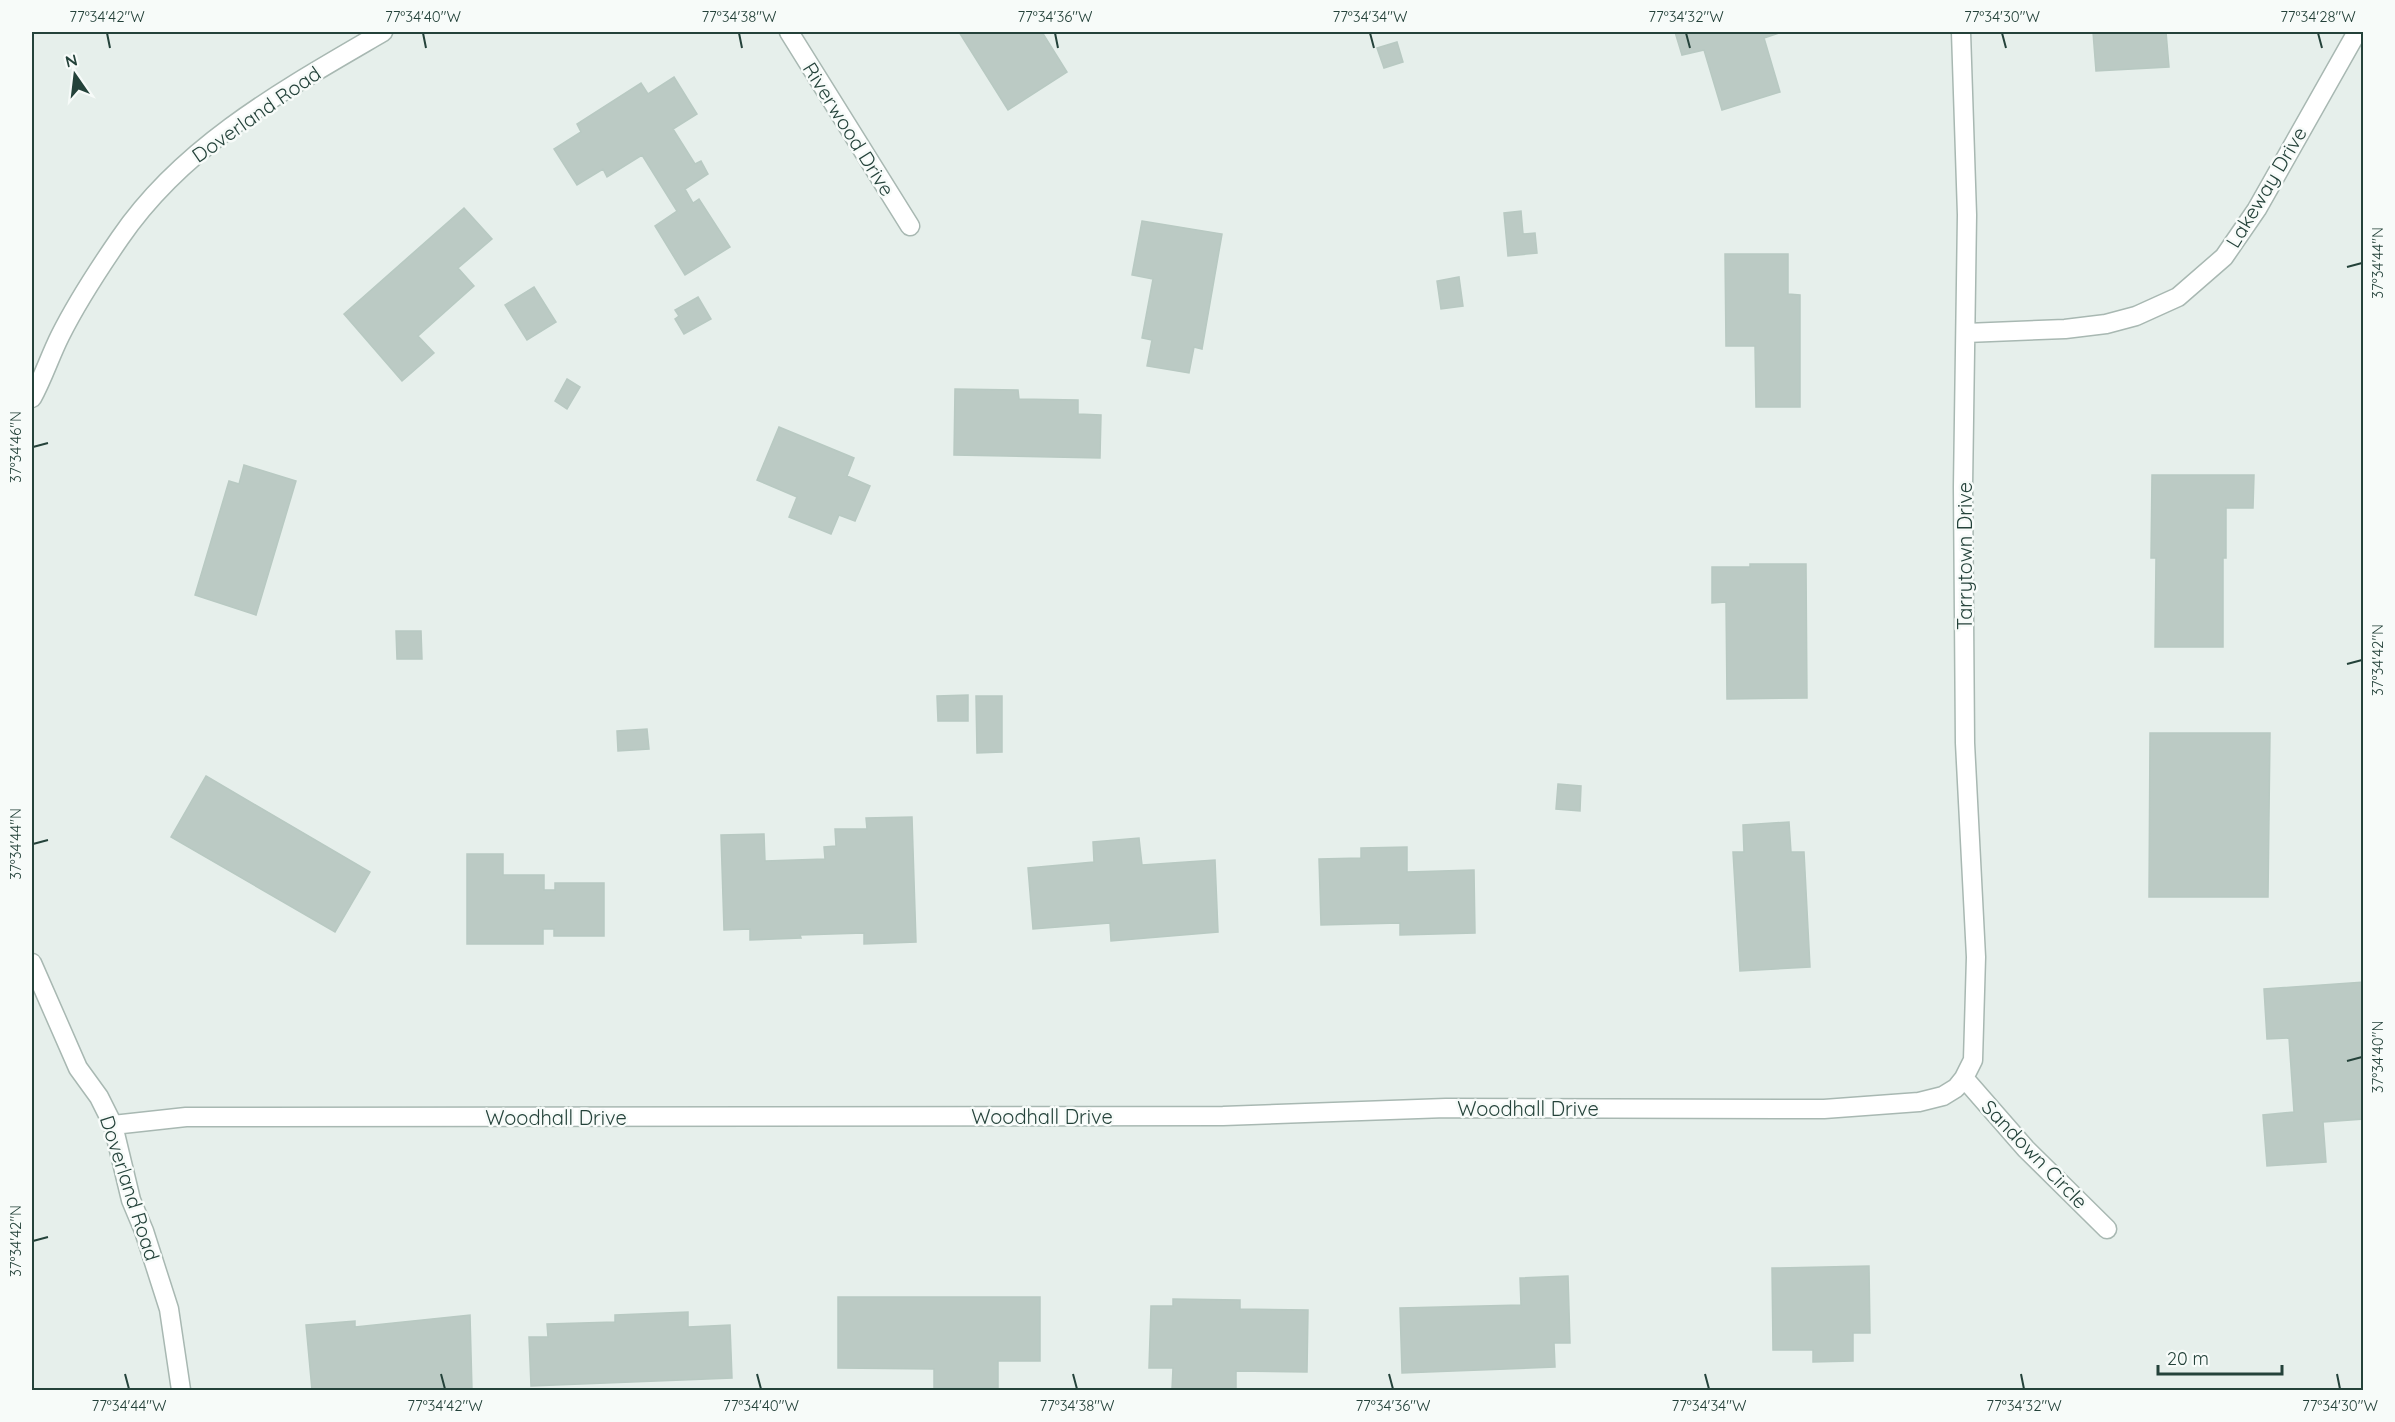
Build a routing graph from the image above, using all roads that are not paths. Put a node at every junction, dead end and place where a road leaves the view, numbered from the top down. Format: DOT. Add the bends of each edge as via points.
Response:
graph roads {
  1 [pos="383,32"];
  2 [pos="789,32"];
  3 [pos="1961,32"];
  4 [pos="2357,32"];
  5 [pos="910,226"];
  6 [pos="1966,333"];
  7 [pos="32,398"];
  8 [pos="32,963"];
  9 [pos="1964,1078"];
  10 [pos="113,1125"];
  11 [pos="2107,1229"];
  12 [pos="181,1390"];
  1 -- 7 [label="street, Doverland Road" via="297,83 210,142 163,186 120,237 61,334"];
  2 -- 5 [label="street, Riverwood Drive"];
  3 -- 6 [label="street, Tarrytown Drive"];
  4 -- 6 [label="street, Lakeway Drive" via="2257,209 2224,257 2178,297 2136,316 2106,324"];
  6 -- 9 [label="street, Tarrytown Drive" via="1965,743 1976,957 1973,1060"];
  8 -- 10 [label="street, Doverland Road" via="78,1068"];
  9 -- 10 [label="street, Woodhall Drive" via="1943,1096 1919,1102 1824,1109 1446,1108 1223,1116 186,1117"];
  9 -- 11 [label="street, Sandown Circle" via="2026,1149"];
  10 -- 12 [label="street, Doverland Road" via="131,1200 168,1309"];
}
